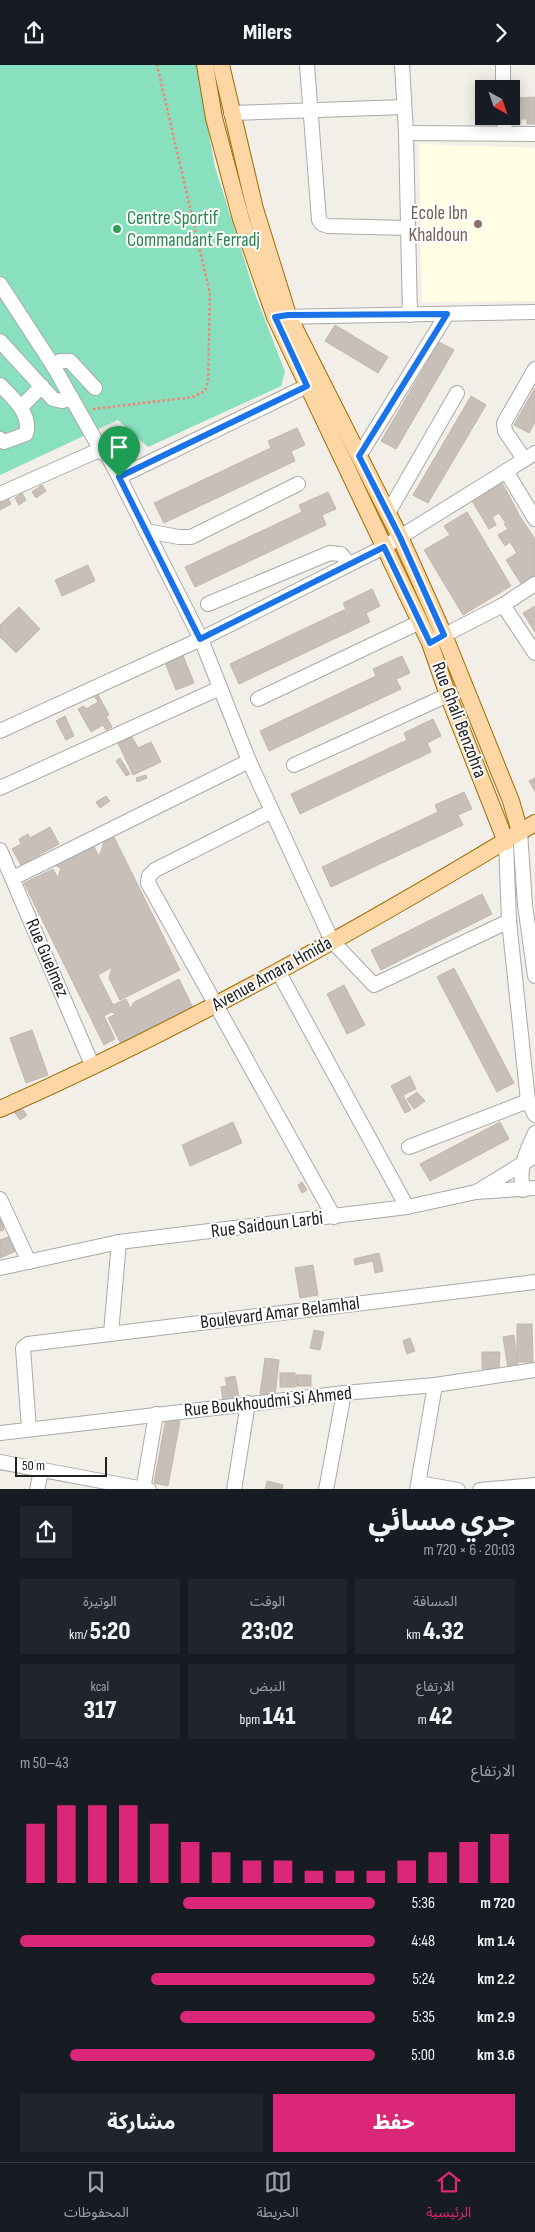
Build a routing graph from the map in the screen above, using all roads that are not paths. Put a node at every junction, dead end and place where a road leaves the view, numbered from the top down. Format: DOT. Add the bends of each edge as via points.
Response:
graph roads {
  1 [pos="205,65"];
  2 [pos="221,65"];
  3 [pos="307,65"];
  4 [pos="402,65"];
  5 [pos="502,65"];
  6 [pos="503,80"];
  7 [pos="404,107"];
  8 [pos="309,111"];
  9 [pos="231,113"];
  10 [pos="505,125"];
  11 [pos="406,133"];
  12 [pos="505,133"];
  13 [pos="535,134"];
  14 [pos="408,228"];
  15 [pos="0,284"];
  16 [pos="535,312"];
  17 [pos="447,314"];
  18 [pos="410,315"];
  19 [pos="282,316"];
  20 [pos="0,341"];
  21 [pos="54,367"];
  22 [pos="535,369"];
  23 [pos="0,385"];
  24 [pos="307,386"];
  25 [pos="42,387"];
  26 [pos="95,388"];
  27 [pos="457,393"];
  28 [pos="72,398"];
  29 [pos="21,407"];
  30 [pos="0,439"];
  31 [pos="102,452"];
  32 [pos="359,456"];
  33 [pos="530,456"];
  34 [pos="506,471"];
  35 [pos="119,477"];
  36 [pos="298,483"];
  37 [pos="0,494"];
  38 [pos="388,513"];
  39 [pos="535,519"];
  40 [pos="146,531"];
  41 [pos="400,537"];
  42 [pos="384,547"];
  43 [pos="349,564"];
  44 [pos="535,584"];
  45 [pos="208,604"];
  46 [pos="503,605"];
  47 [pos="420,622"];
  48 [pos="200,639"];
  49 [pos="437,639"];
  50 [pos="535,653"];
  51 [pos="220,688"];
  52 [pos="448,695"];
  53 [pos="258,699"];
  54 [pos="0,731"];
  55 [pos="249,761"];
  56 [pos="294,765"];
  57 [pos="0,788"];
  58 [pos="272,811"];
  59 [pos="535,823"];
  60 [pos="513,837"];
  61 [pos="0,850"];
  62 [pos="13,878"];
  63 [pos="509,921"];
  64 [pos="332,941"];
  65 [pos="278,971"];
  66 [pos="535,976"];
  67 [pos="215,1005"];
  68 [pos="93,1067"];
  69 [pos="528,1101"];
  70 [pos="0,1109"];
  71 [pos="535,1115"];
  72 [pos="535,1133"];
  73 [pos="408,1147"];
  74 [pos="535,1156"];
  75 [pos="522,1163"];
  76 [pos="529,1189"];
  77 [pos="476,1192"];
  78 [pos="0,1199"];
  79 [pos="407,1207"];
  80 [pos="334,1217"];
  81 [pos="119,1242"];
  82 [pos="30,1262"];
  83 [pos="0,1268"];
  84 [pos="535,1282"];
  85 [pos="111,1333"];
  86 [pos="535,1370"];
  87 [pos="435,1385"];
  88 [pos="344,1393"];
  89 [pos="248,1403"];
  90 [pos="156,1414"];
  91 [pos="29,1429"];
  92 [pos="0,1433"];
  93 [pos="0,1462"];
  94 [pos="41,1471"];
  95 [pos="535,1485"];
  96 [pos="418,1486"];
  97 [pos="37,1489"];
  98 [pos="145,1489"];
  99 [pos="234,1489"];
  100 [pos="326,1489"];
  101 [pos="458,1489"];
  102 [pos="480,1489"];
  1 -- 19 [label="main road, Rue Ghali Benzohra" via="214,118 242,219"];
  2 -- 9 [label="main road, Rue Ghali Benzohra"];
  3 -- 8 [label="street"];
  4 -- 7 [label="street"];
  5 -- 6 [label="street"];
  7 -- 8 [label="street"];
  7 -- 11 [label="street"];
  8 -- 9 [label="street"];
  8 -- 14 [label="street" via="322,224"];
  9 -- 19 [label="main road, Rue Ghali Benzohra"];
  10 -- 12 [label="street"];
  11 -- 12 [label="street"];
  11 -- 14 [label="street"];
  12 -- 13 [label="street"];
  14 -- 18 [label="street"];
  15 -- 21 [label="street"];
  16 -- 17 [label="street"];
  17 -- 18 [label="street"];
  17 -- 32 [label="street"];
  18 -- 19 [label="street"];
  19 -- 24 [label="main road, Rue Ghali Benzohra"];
  19 -- 32 [label="main road, Rue Ghali Benzohra"];
  20 -- 25 [label="street"];
  21 -- 26 [label="street" via="60,361 70,361"];
  21 -- 28 [label="street"];
  22 -- 33 [label="street" via="504,423 505,431"];
  23 -- 29 [label="street"];
  24 -- 35 [label="street"];
  24 -- 42 [label="main road, Rue Ghali Benzohra"];
  25 -- 28 [label="street" via="53,399"];
  25 -- 29 [label="street"];
  27 -- 38 [label="street"];
  28 -- 31 [label="street"];
  29 -- 30 [label="street" via="28,429 26,433 4,442"];
  31 -- 35 [label="street"];
  31 -- 37 [label="street" via="97,451"];
  32 -- 38 [label="main road, Rue Ghali Benzohra"];
  33 -- 34 [label="street"];
  34 -- 39 [label="street"];
  34 -- 41 [label="street"];
  35 -- 40 [label="street"];
  36 -- 40 [label="street" via="191,537"];
  38 -- 41 [label="main road, Rue Ghali Benzohra"];
  40 -- 48 [label="street"];
  41 -- 42 [label="street"];
  41 -- 49 [label="main road, Rue Ghali Benzohra"];
  42 -- 43 [label="street"];
  42 -- 47 [label="main road, Rue Ghali Benzohra"];
  43 -- 45 [label="street" via="341,554 330,553"];
  43 -- 48 [label="street"];
  44 -- 46 [label="street"];
  46 -- 49 [label="street"];
  46 -- 50 [label="street"];
  47 -- 49 [label="main road, Rue Ghali Benzohra"];
  47 -- 53 [label="street"];
  48 -- 51 [label="street"];
  48 -- 54 [label="street"];
  49 -- 52 [label="main road, Rue Ghali Benzohra"];
  49 -- 60 [label="main road, Rue Ghali Benzohra" via="512,801"];
  51 -- 55 [label="street"];
  51 -- 57 [label="street"];
  52 -- 56 [label="street"];
  52 -- 60 [label="main road, Rue Ghali Benzohra"];
  55 -- 58 [label="street"];
  55 -- 62 [label="street"];
  58 -- 64 [label="street"];
  58 -- 67 [label="street" via="155,870 149,876 148,883"];
  59 -- 60 [label="main road, Avenue Amara Hmida"];
  60 -- 63 [label="street, Rue Ghali Benzohra"];
  60 -- 64 [label="main road, Avenue Amara Hmida"];
  60 -- 66 [label="street, Rue Ghali Benzohra"];
  61 -- 62 [label="street, Rue Guelmez"];
  62 -- 68 [label="street, Rue Guelmez"];
  63 -- 64 [label="street" via="374,985"];
  63 -- 69 [label="street, Rue Ghali Benzohra"];
  64 -- 65 [label="main road, Avenue Amara Hmida"];
  65 -- 67 [label="main road, Avenue Amara Hmida"];
  65 -- 79 [label="street"];
  67 -- 68 [label="main road, Avenue Amara Hmida"];
  67 -- 80 [label="street"];
  68 -- 70 [label="main road, Avenue Amara Hmida"];
  69 -- 71 [label="street, Rue Ghali Benzohra"];
  69 -- 73 [label="street"];
  72 -- 75 [label="street"];
  74 -- 75 [label="street"];
  75 -- 76 [label="street" via="520,1176"];
  75 -- 77 [label="street"];
  76 -- 77 [label="street, Rue Saidoun Larbi"];
  77 -- 79 [label="street, Rue Saidoun Larbi"];
  78 -- 82 [label="street"];
  79 -- 80 [label="street, Rue Saidoun Larbi"];
  80 -- 81 [label="street, Rue Saidoun Larbi"];
  81 -- 82 [label="street, Rue Saidoun Larbi"];
  81 -- 85 [label="street"];
  82 -- 83 [label="street, Rue Saidoun Larbi"];
  84 -- 85 [label="street, Boulevard Amar Belamhal"];
  85 -- 91 [label="street, Boulevard Amar Belamhal" via="25,1345"];
  86 -- 87 [label="street, Rue Boukhoudmi Si Ahmed"];
  87 -- 88 [label="street, Rue Boukhoudmi Si Ahmed"];
  87 -- 96 [label="street"];
  88 -- 89 [label="street, Rue Boukhoudmi Si Ahmed"];
  88 -- 100 [label="street"];
  89 -- 90 [label="street, Rue Boukhoudmi Si Ahmed"];
  89 -- 99 [label="street"];
  90 -- 91 [label="street, Rue Boukhoudmi Si Ahmed"];
  90 -- 98 [label="street"];
  91 -- 92 [label="street, Rue Boukhoudmi Si Ahmed"];
  93 -- 94 [label="street"];
  94 -- 97 [label="street"];
  94 -- 98 [label="street"];
  95 -- 102 [label="street"];
  96 -- 101 [label="street"];
}
